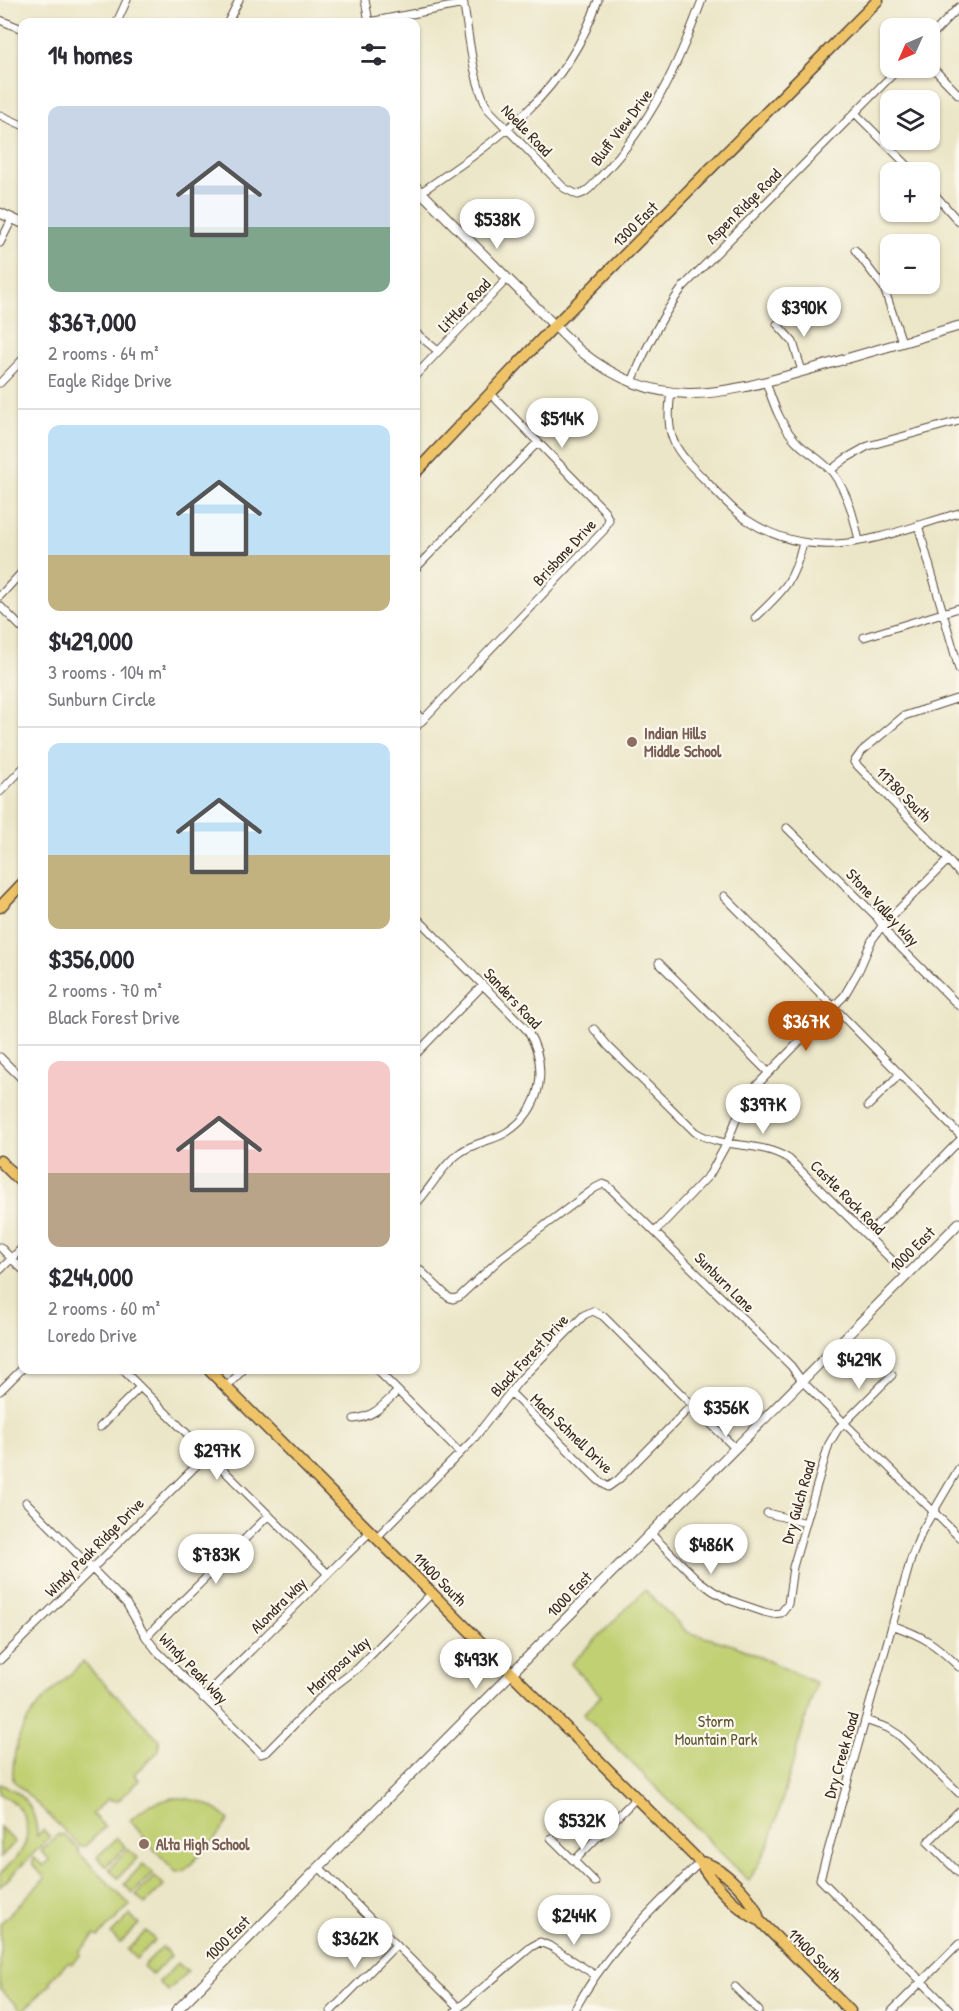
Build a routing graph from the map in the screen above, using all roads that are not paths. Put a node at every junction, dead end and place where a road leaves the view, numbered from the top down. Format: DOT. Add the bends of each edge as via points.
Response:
graph roads {
  1 [pos="127,0"];
  2 [pos="238,0"];
  3 [pos="365,0"];
  4 [pos="598,0"];
  5 [pos="702,0"];
  6 [pos="878,0"];
  7 [pos="463,2"];
  8 [pos="959,7"];
  9 [pos="119,18"];
  10 [pos="232,18"];
  11 [pos="368,18"];
  12 [pos="388,18"];
  13 [pos="0,20"];
  14 [pos="18,27"];
  15 [pos="940,27"];
  16 [pos="940,75"];
  17 [pos="889,78"];
  18 [pos="959,94"];
  19 [pos="855,113"];
  20 [pos="0,115"];
  21 [pos="18,123"];
  22 [pos="507,131"];
  23 [pos="904,162"];
  24 [pos="420,189"];
  25 [pos="420,194"];
  26 [pos="578,195"];
  27 [pos="940,200"];
  28 [pos="0,213"];
  29 [pos="12,219"];
  30 [pos="18,221"];
  31 [pos="959,222"];
  32 [pos="0,243"];
  33 [pos="855,250"];
  34 [pos="507,279"];
  35 [pos="777,324"];
  36 [pos="554,326"];
  37 [pos="959,326"];
  38 [pos="420,336"];
  39 [pos="902,342"];
  40 [pos="438,351"];
  41 [pos="18,364"];
  42 [pos="420,371"];
  43 [pos="802,371"];
  44 [pos="632,382"];
  45 [pos="766,382"];
  46 [pos="0,383"];
  47 [pos="671,392"];
  48 [pos="490,393"];
  49 [pos="959,421"];
  50 [pos="538,442"];
  51 [pos="420,468"];
  52 [pos="831,470"];
  53 [pos="959,513"];
  54 [pos="918,525"];
  55 [pos="859,542"];
  56 [pos="803,543"];
  57 [pos="420,564"];
  58 [pos="18,576"];
  59 [pos="0,596"];
  60 [pos="0,606"];
  61 [pos="959,608"];
  62 [pos="943,613"];
  63 [pos="755,618"];
  64 [pos="18,624"];
  65 [pos="864,637"];
  66 [pos="959,669"];
  67 [pos="959,699"];
  68 [pos="420,717"];
  69 [pos="423,720"];
  70 [pos="420,723"];
  71 [pos="18,773"];
  72 [pos="0,792"];
  73 [pos="787,828"];
  74 [pos="948,860"];
  75 [pos="959,873"];
  76 [pos="18,888"];
  77 [pos="724,896"];
  78 [pos="0,907"];
  79 [pos="420,921"];
  80 [pos="882,926"];
  81 [pos="659,963"];
  82 [pos="483,985"];
  83 [pos="959,1005"];
  84 [pos="833,1006"];
  85 [pos="594,1029"];
  86 [pos="420,1050"];
  87 [pos="0,1057"];
  88 [pos="768,1072"];
  89 [pos="900,1074"];
  90 [pos="18,1075"];
  91 [pos="868,1106"];
  92 [pos="959,1134"];
  93 [pos="959,1141"];
  94 [pos="727,1143"];
  95 [pos="0,1161"];
  96 [pos="18,1177"];
  97 [pos="420,1200"];
  98 [pos="959,1223"];
  99 [pos="655,1232"];
  100 [pos="867,1235"];
  101 [pos="0,1246"];
  102 [pos="18,1252"];
  103 [pos="12,1258"];
  104 [pos="18,1265"];
  105 [pos="0,1270"];
  106 [pos="420,1270"];
  107 [pos="907,1275"];
  108 [pos="18,1373"];
  109 [pos="127,1374"];
  110 [pos="213,1374"];
  111 [pos="239,1374"];
  112 [pos="381,1374"];
  113 [pos="892,1375"];
  114 [pos="802,1381"];
  115 [pos="140,1387"];
  116 [pos="226,1387"];
  117 [pos="0,1391"];
  118 [pos="398,1391"];
  119 [pos="510,1392"];
  120 [pos="692,1405"];
  121 [pos="354,1419"];
  122 [pos="845,1423"];
  123 [pos="100,1426"];
  124 [pos="735,1448"];
  125 [pos="460,1453"];
  126 [pos="208,1454"];
  127 [pos="959,1468"];
  128 [pos="26,1502"];
  129 [pos="933,1512"];
  130 [pos="766,1513"];
  131 [pos="269,1515"];
  132 [pos="806,1523"];
  133 [pos="650,1533"];
  134 [pos="374,1534"];
  135 [pos="959,1537"];
  136 [pos="92,1568"];
  137 [pos="328,1574"];
  138 [pos="432,1593"];
  139 [pos="892,1625"];
  140 [pos="146,1636"];
  141 [pos="0,1659"];
  142 [pos="959,1667"];
  143 [pos="512,1673"];
  144 [pos="203,1698"];
  145 [pos="865,1720"];
  146 [pos="261,1754"];
  147 [pos="959,1793"];
  148 [pos="637,1797"];
  149 [pos="959,1811"];
  150 [pos="551,1838"];
  151 [pos="574,1861"];
  152 [pos="700,1862"];
  153 [pos="319,1867"];
  154 [pos="959,1873"];
  155 [pos="595,1882"];
  156 [pos="959,1944"];
  157 [pos="396,1945"];
  158 [pos="595,1975"];
  159 [pos="921,1981"];
  160 [pos="735,1987"];
  161 [pos="457,2009"];
  162 [pos="758,2010"];
  163 [pos="176,2011"];
  164 [pos="331,2011"];
  165 [pos="574,2011"];
  166 [pos="850,2011"];
  167 [pos="892,2011"];
  168 [pos="951,2011"];
  1 -- 9 [label="street"];
  2 -- 10 [label="street"];
  3 -- 11 [label="street"];
  4 -- 22 [label="street" via="565,67"];
  5 -- 26 [label="street, Bluff View Drive" via="675,71 646,120 609,168"];
  6 -- 36 [label="main road, 1300 East"];
  7 -- 12 [label="street"];
  7 -- 22 [label="street, Noelle Road" via="481,96"];
  8 -- 15 [label="street"];
  13 -- 14 [label="street"];
  16 -- 18 [label="street"];
  17 -- 19 [label="street, Aspen Ridge Road"];
  19 -- 23 [label="street"];
  19 -- 44 [label="street, Aspen Ridge Road" via="683,287 652,336"];
  20 -- 21 [label="street"];
  22 -- 24 [label="street"];
  22 -- 26 [label="street, Noelle Road" via="564,188"];
  25 -- 34 [label="street"];
  27 -- 31 [label="street"];
  28 -- 29 [label="street"];
  29 -- 30 [label="street"];
  29 -- 32 [label="street"];
  33 -- 39 [label="street" via="884,288"];
  34 -- 36 [label="street"];
  34 -- 40 [label="street, Littler Road"];
  35 -- 43 [label="street" via="793,342"];
  36 -- 44 [label="street" via="594,362"];
  36 -- 48 [label="main road, 1300 East"];
  37 -- 39 [label="street"];
  38 -- 40 [label="street"];
  39 -- 43 [label="street"];
  40 -- 42 [label="street, Littler Road"];
  41 -- 46 [label="street"];
  43 -- 45 [label="street"];
  44 -- 47 [label="street"];
  45 -- 47 [label="street" via="710,394"];
  45 -- 52 [label="street" via="784,427"];
  47 -- 56 [label="street" via="668,423 679,454 743,517 762,529"];
  48 -- 50 [label="street, Brisbane Drive"];
  48 -- 51 [label="main road, 1300 East"];
  49 -- 52 [label="street" via="868,446"];
  50 -- 57 [label="street"];
  50 -- 69 [label="street, Brisbane Drive" via="604,510 607,525"];
  52 -- 55 [label="street" via="847,495"];
  53 -- 54 [label="street"];
  54 -- 55 [label="street"];
  54 -- 62 [label="street"];
  55 -- 56 [label="street"];
  56 -- 63 [label="street" via="794,575"];
  58 -- 59 [label="street"];
  60 -- 64 [label="street"];
  61 -- 62 [label="street"];
  62 -- 65 [label="street"];
  62 -- 66 [label="street"];
  67 -- 74 [label="street, 11780 South" via="904,717 854,762"];
  68 -- 69 [label="street"];
  69 -- 70 [label="street, Brisbane Drive"];
  71 -- 72 [label="street"];
  73 -- 80 [label="street, Stone Valley Way"];
  74 -- 75 [label="street, 11780 South"];
  74 -- 80 [label="street"];
  76 -- 78 [label="main road"];
  77 -- 84 [label="street"];
  79 -- 82 [label="street, Sanders Road"];
  80 -- 83 [label="street, Stone Valley Way"];
  80 -- 84 [label="street" via="852,983"];
  81 -- 88 [label="street"];
  82 -- 86 [label="street"];
  82 -- 97 [label="street, Sanders Road" via="534,1042 539,1057 539,1087 517,1124 461,1152"];
  84 -- 88 [label="street"];
  84 -- 89 [label="street"];
  85 -- 94 [label="street, Castle Rock Road" via="695,1132"];
  87 -- 90 [label="street"];
  88 -- 94 [label="street" via="745,1101"];
  89 -- 91 [label="street"];
  89 -- 92 [label="street"];
  93 -- 100 [label="street"];
  94 -- 99 [label="street" via="706,1180"];
  94 -- 100 [label="street, Castle Rock Road" via="777,1151"];
  95 -- 96 [label="main road"];
  98 -- 107 [label="street, 1000 East"];
  99 -- 106 [label="street, Sunburn Lane" via="603,1184 496,1263 464,1294 453,1299"];
  99 -- 114 [label="street, Sunburn Lane"];
  100 -- 107 [label="street, Castle Rock Road"];
  101 -- 103 [label="street"];
  102 -- 103 [label="street"];
  103 -- 104 [label="street"];
  103 -- 105 [label="street"];
  107 -- 114 [label="street, 1000 East"];
  108 -- 117 [label="street"];
  109 -- 115 [label="street"];
  110 -- 116 [label="main road, 11400 South"];
  111 -- 116 [label="street"];
  112 -- 118 [label="street"];
  113 -- 122 [label="street, Dry Gulch Road"];
  114 -- 122 [label="street, Sunburn Lane"];
  114 -- 124 [label="street, 1000 East"];
  115 -- 123 [label="street"];
  115 -- 126 [label="street"];
  116 -- 134 [label="main road, 11400 South"];
  118 -- 121 [label="street" via="376,1413"];
  118 -- 125 [label="street"];
  119 -- 120 [label="street, Mach Schnell Drive" via="608,1486"];
  119 -- 120 [label="street, Black Forest Drive" via="593,1311 603,1316"];
  119 -- 125 [label="street, Black Forest Drive"];
  120 -- 124 [label="street, Black Forest Drive"];
  122 -- 129 [label="street, Sunburn Lane"];
  122 -- 132 [label="street, Dry Gulch Road" via="829,1444"];
  124 -- 133 [label="street, 1000 East"];
  125 -- 134 [label="street, Black Forest Drive"];
  126 -- 131 [label="street"];
  126 -- 136 [label="street, Windy Peak Ridge Drive"];
  127 -- 129 [label="street, Dry Creek Road"];
  128 -- 136 [label="street, Windy Peak Way"];
  129 -- 135 [label="street, Sunburn Lane"];
  129 -- 139 [label="street, Dry Creek Road" via="913,1552"];
  130 -- 132 [label="street"];
  131 -- 137 [label="street"];
  131 -- 140 [label="street"];
  132 -- 133 [label="street, Dry Gulch Road" via="793,1567 788,1604 772,1614 713,1591"];
  133 -- 143 [label="street, 1000 East"];
  134 -- 137 [label="street, Alondra Way"];
  134 -- 138 [label="main road, 11400 South"];
  136 -- 140 [label="street, Windy Peak Way" via="126,1603"];
  136 -- 141 [label="street, Windy Peak Ridge Drive"];
  137 -- 144 [label="street, Alondra Way"];
  138 -- 143 [label="main road, 11400 South"];
  138 -- 146 [label="street, Mariposa Way" via="358,1668"];
  139 -- 142 [label="street" via="934,1643"];
  139 -- 145 [label="street, Dry Creek Road"];
  140 -- 144 [label="street, Windy Peak Way"];
  143 -- 148 [label="main road, 11400 South"];
  143 -- 153 [label="street, 1000 East"];
  144 -- 146 [label="street, Windy Peak Way"];
  145 -- 147 [label="street" via="899,1735"];
  145 -- 159 [label="street, Dry Creek Road" via="820,1879"];
  148 -- 151 [label="street"];
  148 -- 152 [label="main road, 11400 South"];
  149 -- 154 [label="street" via="928,1842"];
  150 -- 151 [label="street"];
  151 -- 155 [label="street"];
  152 -- 158 [label="street" via="624,1938"];
  152 -- 166 [label="main road, 11400 South" via="730,1897 759,1920"];
  153 -- 157 [label="street"];
  153 -- 163 [label="street, 1000 East"];
  156 -- 159 [label="street"];
  157 -- 161 [label="street"];
  157 -- 164 [label="street"];
  158 -- 161 [label="street" via="540,1942"];
  158 -- 165 [label="street"];
  159 -- 167 [label="street"];
  159 -- 168 [label="street, Dry Creek Road"];
  160 -- 162 [label="street"];
}
